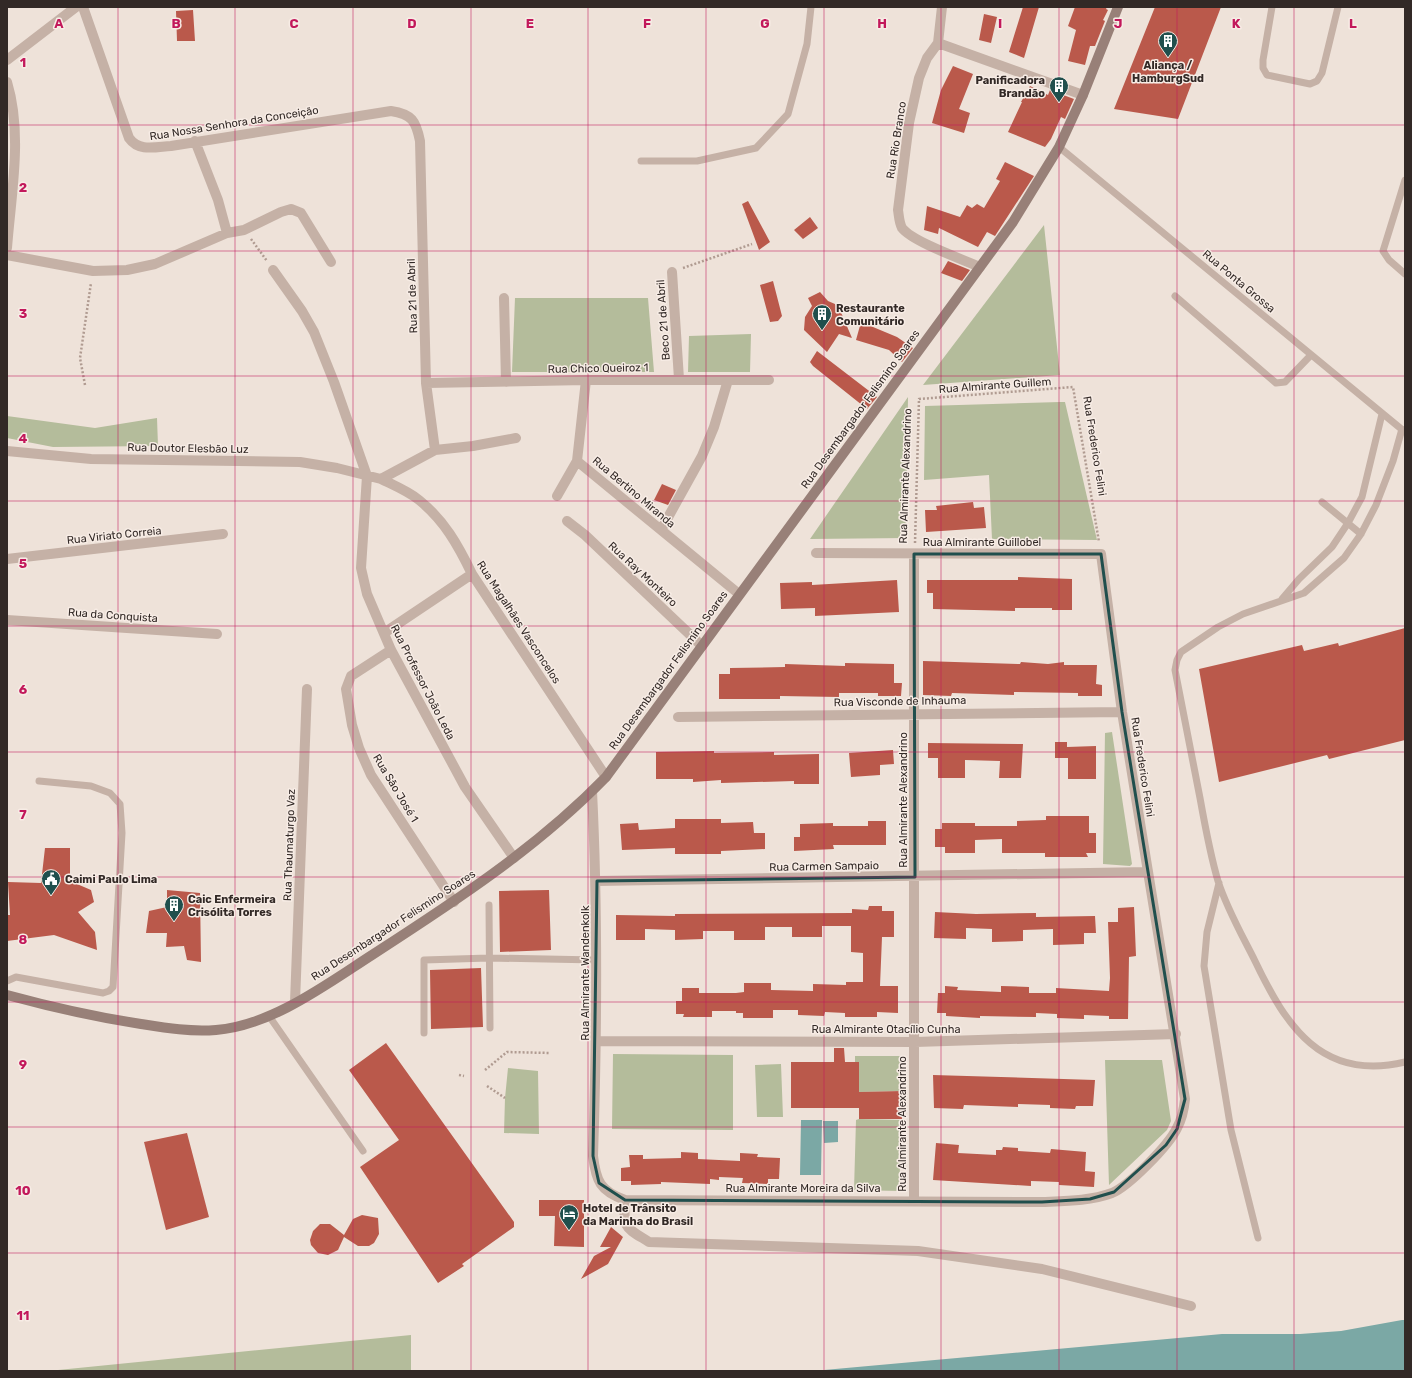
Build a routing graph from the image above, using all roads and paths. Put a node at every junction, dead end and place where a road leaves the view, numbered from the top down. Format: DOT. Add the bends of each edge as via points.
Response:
graph roads {
  1 [pos="76,7"];
  2 [pos="83,7"];
  3 [pos="811,7"];
  4 [pos="942,7"];
  5 [pos="1118,7"];
  6 [pos="1272,7"];
  7 [pos="1338,7"];
  8 [pos="938,43"];
  9 [pos="7,60"];
  10 [pos="7,82"];
  11 [pos="1083,95"];
  12 [pos="195,141"];
  13 [pos="420,141"];
  14 [pos="1060,147"];
  15 [pos="641,161"];
  16 [pos="1405,180"];
  17 [pos="244,230"];
  18 [pos="227,233"];
  19 [pos="752,244"];
  20 [pos="7,248"];
  21 [pos="7,255"];
  22 [pos="331,262"];
  23 [pos="980,267"];
  24 [pos="273,270"];
  25 [pos="93,271"];
  26 [pos="672,272"];
  27 [pos="1405,274"];
  28 [pos="1175,296"];
  29 [pos="504,298"];
  30 [pos="1311,355"];
  31 [pos="679,379"];
  32 [pos="586,380"];
  33 [pos="728,380"];
  34 [pos="769,380"];
  35 [pos="506,382"];
  36 [pos="426,383"];
  37 [pos="85,385"];
  38 [pos="1073,387"];
  39 [pos="919,399"];
  40 [pos="1382,414"];
  41 [pos="1403,430"];
  42 [pos="516,438"];
  43 [pos="434,450"];
  44 [pos="7,451"];
  45 [pos="577,461"];
  46 [pos="367,476"];
  47 [pos="381,478"];
  48 [pos="557,496"];
  49 [pos="1322,502"];
  50 [pos="567,521"];
  51 [pos="1348,523"];
  52 [pos="661,530"];
  53 [pos="224,534"];
  54 [pos="1361,534"];
  55 [pos="816,553"];
  56 [pos="914,554"];
  57 [pos="1101,554"];
  58 [pos="7,559"];
  59 [pos="472,574"];
  60 [pos="738,594"];
  61 [pos="1282,599"];
  62 [pos="7,620"];
  63 [pos="384,633"];
  64 [pos="217,634"];
  65 [pos="702,646"];
  66 [pos="391,650"];
  67 [pos="307,689"];
  68 [pos="914,712"];
  69 [pos="1122,712"];
  70 [pos="678,716"];
  71 [pos="606,777"];
  72 [pos="38,781"];
  73 [pos="592,791"];
  74 [pos="514,858"];
  75 [pos="1148,872"];
  76 [pos="915,877"];
  77 [pos="597,881"];
  78 [pos="1219,882"];
  79 [pos="454,902"];
  80 [pos="489,904"];
  81 [pos="489,958"];
  82 [pos="597,960"];
  83 [pos="7,981"];
  84 [pos="7,995"];
  85 [pos="295,1002"];
  86 [pos="269,1016"];
  87 [pos="490,1028"];
  88 [pos="424,1033"];
  89 [pos="1176,1034"];
  90 [pos="597,1041"];
  91 [pos="915,1042"];
  92 [pos="550,1053"];
  93 [pos="1405,1062"];
  94 [pos="485,1070"];
  95 [pos="459,1075"];
  96 [pos="464,1076"];
  97 [pos="487,1086"];
  98 [pos="505,1098"];
  99 [pos="1166,1145"];
  100 [pos="363,1151"];
  101 [pos="593,1156"];
  102 [pos="625,1200"];
  103 [pos="914,1201"];
  104 [pos="1258,1238"];
  105 [pos="1191,1306"];
  1 -- 9 [label="street"];
  2 -- 12 [label="street, Rua Nossa Senhora da Conceição" via="133,144 146,148"];
  3 -- 15 [label="lane" via="807,44 788,114 756,148 697,162"];
  4 -- 8 [label="street, Rua Rio Branco"];
  5 -- 11 [label="street, Rua Desembargador Felismino Soares"];
  6 -- 7 [label="lane" via="1263,68 1267,75 1310,84 1317,81 1322,73"];
  8 -- 11 [label="street"];
  8 -- 23 [label="street, Rua Rio Branco" via="927,58 909,123 898,210 900,223 910,234"];
  10 -- 20 [label="street" via="15,118"];
  11 -- 14 [label="street, Rua Desembargador Felismino Soares"];
  12 -- 13 [label="street, Rua Nossa Senhora da Conceição" via="391,111 402,112 411,118"];
  12 -- 18 [label="street" via="218,200"];
  13 -- 36 [label="street, Rua 21 de Abril"];
  14 -- 23 [label="street, Rua Desembargador Felismino Soares" via="1013,222"];
  14 -- 30 [label="lane, Rua Ponta Grossa"];
  16 -- 27 [label="lane" via="1383,251"];
  17 -- 18 [label="street"];
  17 -- 22 [label="street" via="281,212 296,210 301,213"];
  17 -- 24 [label="path"];
  18 -- 25 [label="street" via="155,264 127,270"];
  19 -- 26 [label="path, Beco 21 de Abril"];
  21 -- 25 [label="street"];
  23 -- 60 [label="street, Rua Desembargador Felismino Soares"];
  24 -- 46 [label="street" via="314,332"];
  25 -- 37 [label="path" via="80,358"];
  26 -- 31 [label="street, Beco 21 de Abril"];
  28 -- 30 [label="lane" via="1276,383 1286,382"];
  29 -- 35 [label="street"];
  30 -- 40 [label="lane, Rua Ponta Grossa"];
  31 -- 32 [label="street, Rua Chico Queiroz 1"];
  31 -- 33 [label="street, Rua Chico Queiroz 1"];
  32 -- 35 [label="street, Rua Chico Queiroz 1"];
  32 -- 45 [label="street, Rua Bertino Miranda"];
  33 -- 34 [label="street, Rua Chico Queiroz 1"];
  33 -- 52 [label="street" via="702,456"];
  35 -- 36 [label="street, Rua Chico Queiroz 1"];
  36 -- 43 [label="street, Rua 21 de Abril"];
  38 -- 39 [label="path, Rua Almirante Guillem"];
  38 -- 57 [label="path, Rua Frederico Felini"];
  39 -- 56 [label="path, Rua Almirante Alexandrino"];
  40 -- 41 [label="lane, Rua Ponta Grossa"];
  40 -- 51 [label="lane" via="1362,497"];
  41 -- 54 [label="lane" via="1383,489"];
  42 -- 43 [label="street"];
  43 -- 47 [label="street"];
  44 -- 46 [label="street, Rua Doutor Elesbão Luz" via="91,459 300,462"];
  45 -- 48 [label="street"];
  45 -- 52 [label="street, Rua Bertino Miranda"];
  46 -- 47 [label="street, Rua Doutor Elesbão Luz"];
  46 -- 63 [label="street, Rua Professor João Leda" via="361,568 367,594"];
  47 -- 59 [label="street, Rua Magalhães Vasconcelos" via="418,499 444,525 457,543"];
  49 -- 51 [label="lane"];
  50 -- 65 [label="street, Rua Ray Monteiro"];
  51 -- 54 [label="lane"];
  51 -- 61 [label="lane" via="1332,547 1298,579"];
  52 -- 60 [label="street, Rua Bertino Miranda"];
  53 -- 58 [label="street, Rua Viriato Correia"];
  54 -- 61 [label="lane" via="1344,558 1304,593"];
  55 -- 56 [label="street, Rua Almirante Guillobel"];
  56 -- 57 [label="street, Rua Almirante Guillobel"];
  56 -- 68 [label="street, Rua Almirante Alexandrino"];
  57 -- 69 [label="street, Rua Frederico Felini"];
  59 -- 63 [label="street"];
  59 -- 71 [label="street, Rua Magalhães Vasconcelos"];
  60 -- 65 [label="street, Rua Desembargador Felismino Soares"];
  61 -- 78 [label="lane" via="1218,627 1181,652 1177,660 1175,670"];
  62 -- 64 [label="street, Rua da Conquista"];
  63 -- 66 [label="street, Rua Professor João Leda"];
  65 -- 71 [label="street, Rua Desembargador Felismino Soares"];
  66 -- 74 [label="street, Rua Professor João Leda" via="465,787"];
  66 -- 79 [label="street, Rua São José 1" via="351,676 346,689 352,725 372,775"];
  67 -- 85 [label="street, Rua Thaumaturgo Vaz"];
  68 -- 69 [label="street, Rua Visconde de Inhauma"];
  68 -- 70 [label="street, Rua Visconde de Inhauma"];
  68 -- 76 [label="street, Rua Almirante Alexandrino"];
  69 -- 75 [label="street, Rua Frederico Felini"];
  71 -- 73 [label="street, Rua Desembargador Felismino Soares"];
  72 -- 83 [label="lane" via="91,786 110,793 120,804 122,833 113,987 109,992 103,993 16,977"];
  73 -- 74 [label="street, Rua Desembargador Felismino Soares"];
  73 -- 77 [label="street, Rua Almirante Wandenkolk"];
  74 -- 79 [label="street, Rua Desembargador Felismino Soares"];
  75 -- 76 [label="street, Rua Carmen Sampaio"];
  75 -- 89 [label="street, Rua Frederico Felini"];
  76 -- 77 [label="street, Rua Carmen Sampaio"];
  76 -- 91 [label="street, Rua Almirante Alexandrino"];
  77 -- 82 [label="street, Rua Almirante Wandenkolk"];
  78 -- 93 [label="lane" via="1270,992 1301,1036 1320,1050 1342,1061 1367,1066"];
  78 -- 104 [label="lane" via="1207,932 1204,966 1232,1130"];
  79 -- 85 [label="street, Rua Desembargador Felismino Soares"];
  80 -- 81 [label="lane"];
  81 -- 82 [label="lane"];
  81 -- 87 [label="lane"];
  81 -- 88 [label="lane" via="424,960"];
  82 -- 90 [label="street, Rua Almirante Wandenkolk"];
  84 -- 86 [label="street, Rua Desembargador Felismino Soares" via="86,1015 186,1031 217,1030 246,1025"];
  85 -- 86 [label="street, Rua Desembargador Felismino Soares"];
  86 -- 100 [label="lane"];
  89 -- 91 [label="street, Rua Almirante Otacílio Cunha"];
  89 -- 99 [label="street, Rua Frederico Felini" via="1186,1099 1177,1129"];
  90 -- 91 [label="street, Rua Almirante Otacílio Cunha"];
  90 -- 101 [label="street, Rua Almirante Wandenkolk"];
  91 -- 103 [label="street, Rua Almirante Alexandrino"];
  92 -- 94 [label="path" via="506,1052"];
  95 -- 96 [label="path"];
  97 -- 98 [label="path"];
  99 -- 103 [label="street, Rua Almirante Moreira da Silva" via="1137,1174 1114,1192 1090,1199 1042,1202"];
  101 -- 102 [label="street, Rua Almirante Moreira da Silva" via="599,1183 613,1196"];
  102 -- 103 [label="street, Rua Almirante Moreira da Silva"];
  102 -- 105 [label="street" via="624,1220 628,1229 649,1242 918,1251 1042,1269"];
}
